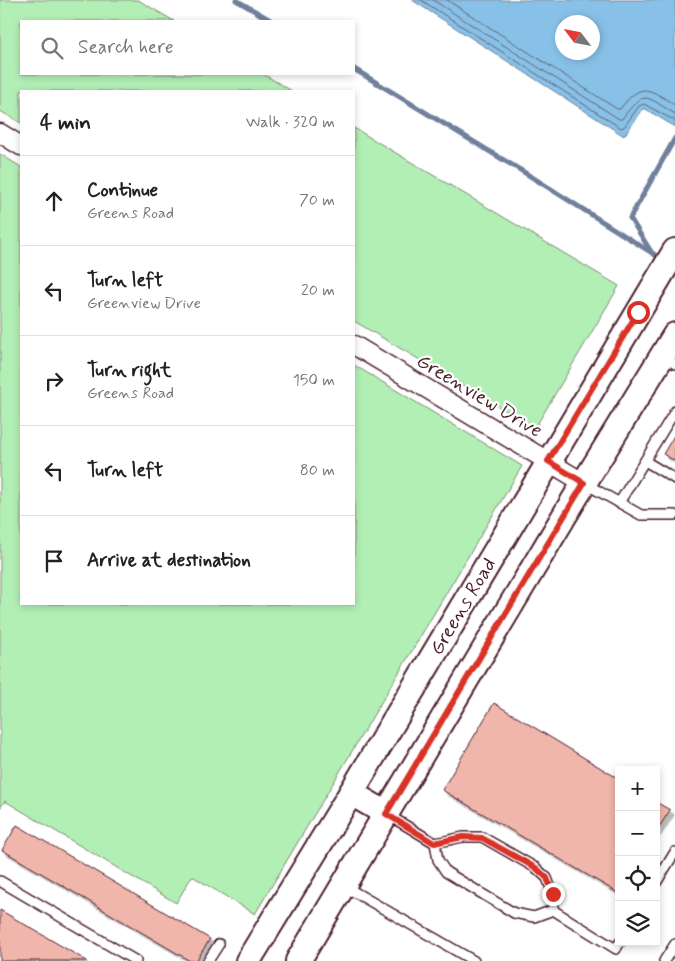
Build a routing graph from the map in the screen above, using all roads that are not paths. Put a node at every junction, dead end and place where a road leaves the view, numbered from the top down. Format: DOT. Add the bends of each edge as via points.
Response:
graph roads {
  1 [pos="0,134"];
  2 [pos="20,145"];
  3 [pos="675,251"];
  4 [pos="675,335"];
  5 [pos="355,346"];
  6 [pos="669,360"];
  7 [pos="675,411"];
  8 [pos="548,461"];
  9 [pos="645,461"];
  10 [pos="675,479"];
  11 [pos="584,483"];
  12 [pos="620,503"];
  13 [pos="675,515"];
  14 [pos="351,793"];
  15 [pos="386,814"];
  16 [pos="434,843"];
  17 [pos="675,852"];
  18 [pos="660,876"];
  19 [pos="0,880"];
  20 [pos="344,886"];
  21 [pos="553,910"];
  22 [pos="219,944"];
  23 [pos="675,944"];
  24 [pos="617,946"];
  25 [pos="136,961"];
  26 [pos="208,961"];
  27 [pos="248,961"];
  28 [pos="298,961"];
  29 [pos="474,961"];
  30 [pos="664,961"];
  1 -- 2 [label="street"];
  3 -- 8 [label="main road, Greens Road"];
  4 -- 6 [label="main road, Greens Road"];
  5 -- 8 [label="street, Greenview Drive"];
  6 -- 11 [label="main road, Greens Road"];
  7 -- 9 [label="lane"];
  8 -- 11 [label="street, Greenview Drive"];
  8 -- 14 [label="main road, Greens Road"];
  9 -- 10 [label="lane"];
  9 -- 12 [label="lane"];
  11 -- 12 [label="lane"];
  11 -- 15 [label="main road, Greens Road"];
  12 -- 13 [label="lane" via="641,514"];
  14 -- 15 [label="main road"];
  14 -- 27 [label="main road, Greens Road"];
  15 -- 16 [label="lane"];
  15 -- 20 [label="main road, Greens Road"];
  16 -- 21 [label="lane" via="438,860 446,872 514,913 534,917"];
  16 -- 21 [label="lane" via="463,837 482,838 536,868 547,878 553,894"];
  17 -- 18 [label="lane"];
  19 -- 25 [label="lane"];
  20 -- 28 [label="main road, Greens Road"];
  20 -- 29 [label="lane"];
  21 -- 24 [label="lane"];
  22 -- 26 [label="lane"];
  23 -- 30 [label="lane"];
}
